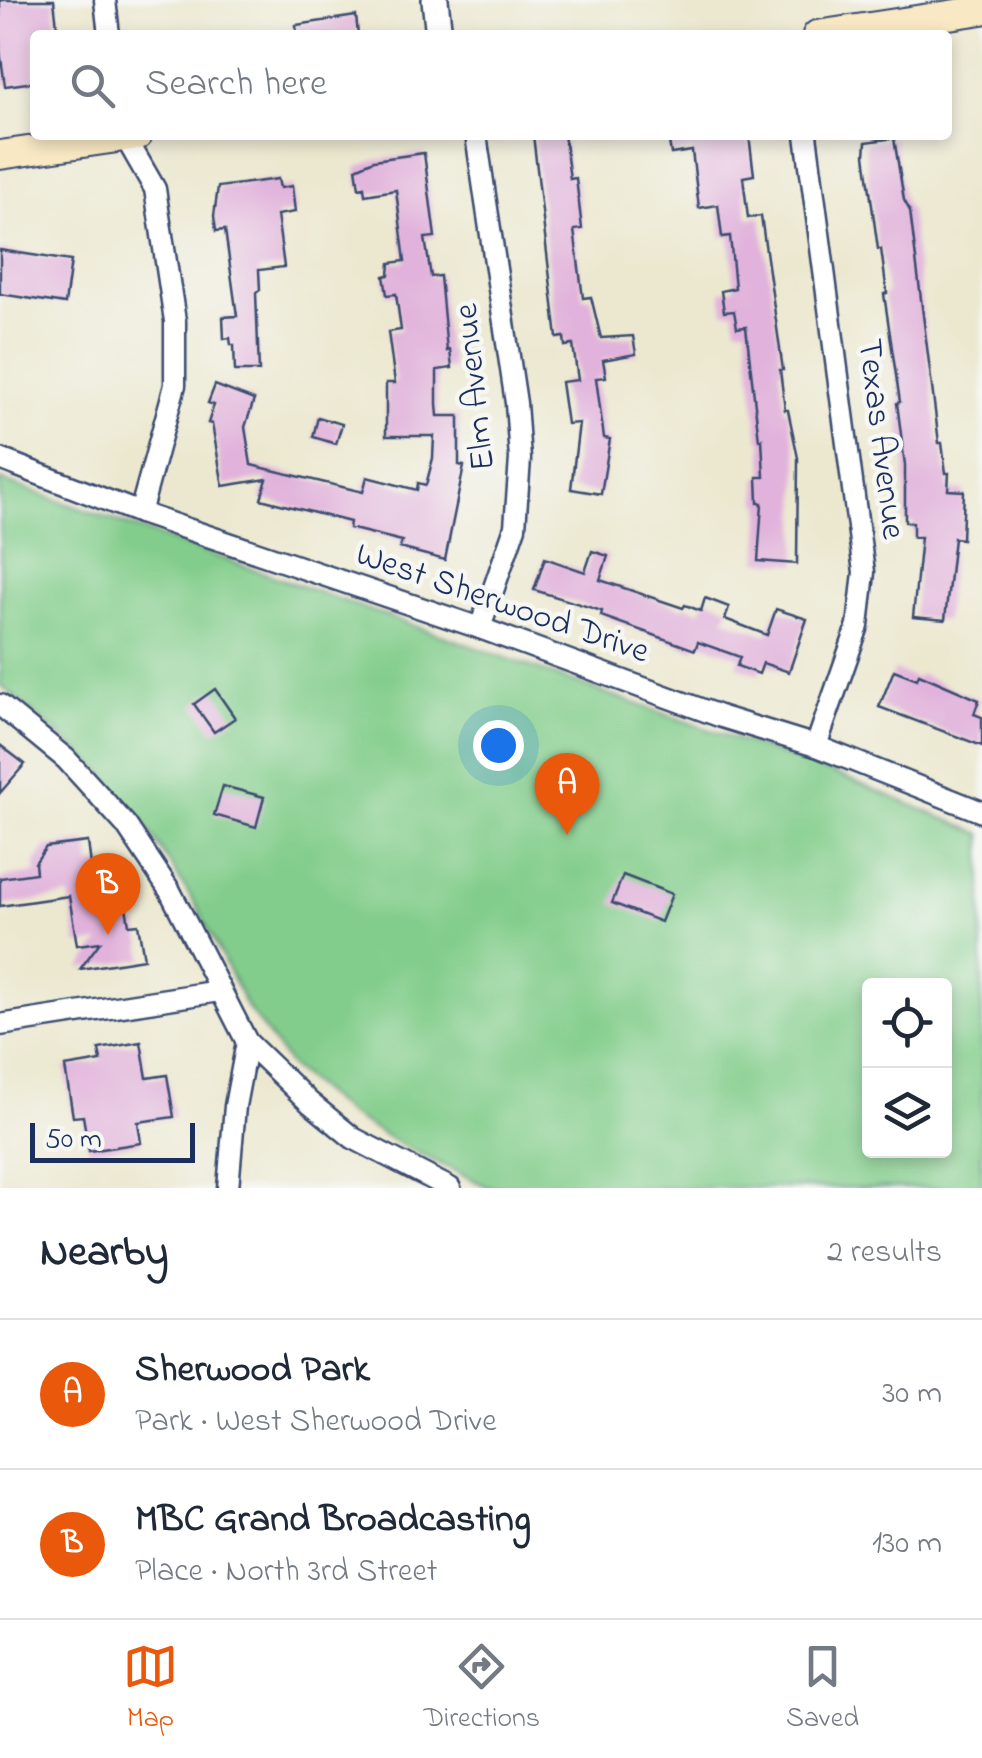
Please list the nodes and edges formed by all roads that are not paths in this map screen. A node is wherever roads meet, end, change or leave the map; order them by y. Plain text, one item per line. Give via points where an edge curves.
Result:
1 (105, 0) edge
2 (434, 0) edge
3 (982, 10) edge
4 (109, 30) edge
5 (439, 30) edge
6 (850, 30) edge
7 (102, 140) edge
8 (131, 140) edge
9 (477, 140) edge
10 (807, 140) edge
11 (0, 155) edge
12 (0, 458) edge
13 (140, 513) junction
14 (480, 628) junction
15 (0, 705) edge
16 (816, 746) junction
17 (982, 812) edge
18 (219, 991) junction
19 (0, 1025) edge
20 (246, 1042) junction
21 (228, 1188) edge
22 (450, 1188) edge

1 - 4 street
2 - 5 street
3 - 6 main road
7 - 11 main road
8 - 13 street via 156,189 175,321 175,386
9 - 14 street, Elm Avenue via 520,459 515,527
10 - 16 street, Texas Avenue via 864,572 858,626
12 - 13 street, West Sherwood Drive
13 - 14 street, West Sherwood Drive
14 - 16 street, West Sherwood Drive
15 - 18 street via 66,759 126,825 170,892
16 - 17 street, West Sherwood Drive
18 - 19 street
18 - 20 street
20 - 21 street
20 - 22 street via 353,1138

